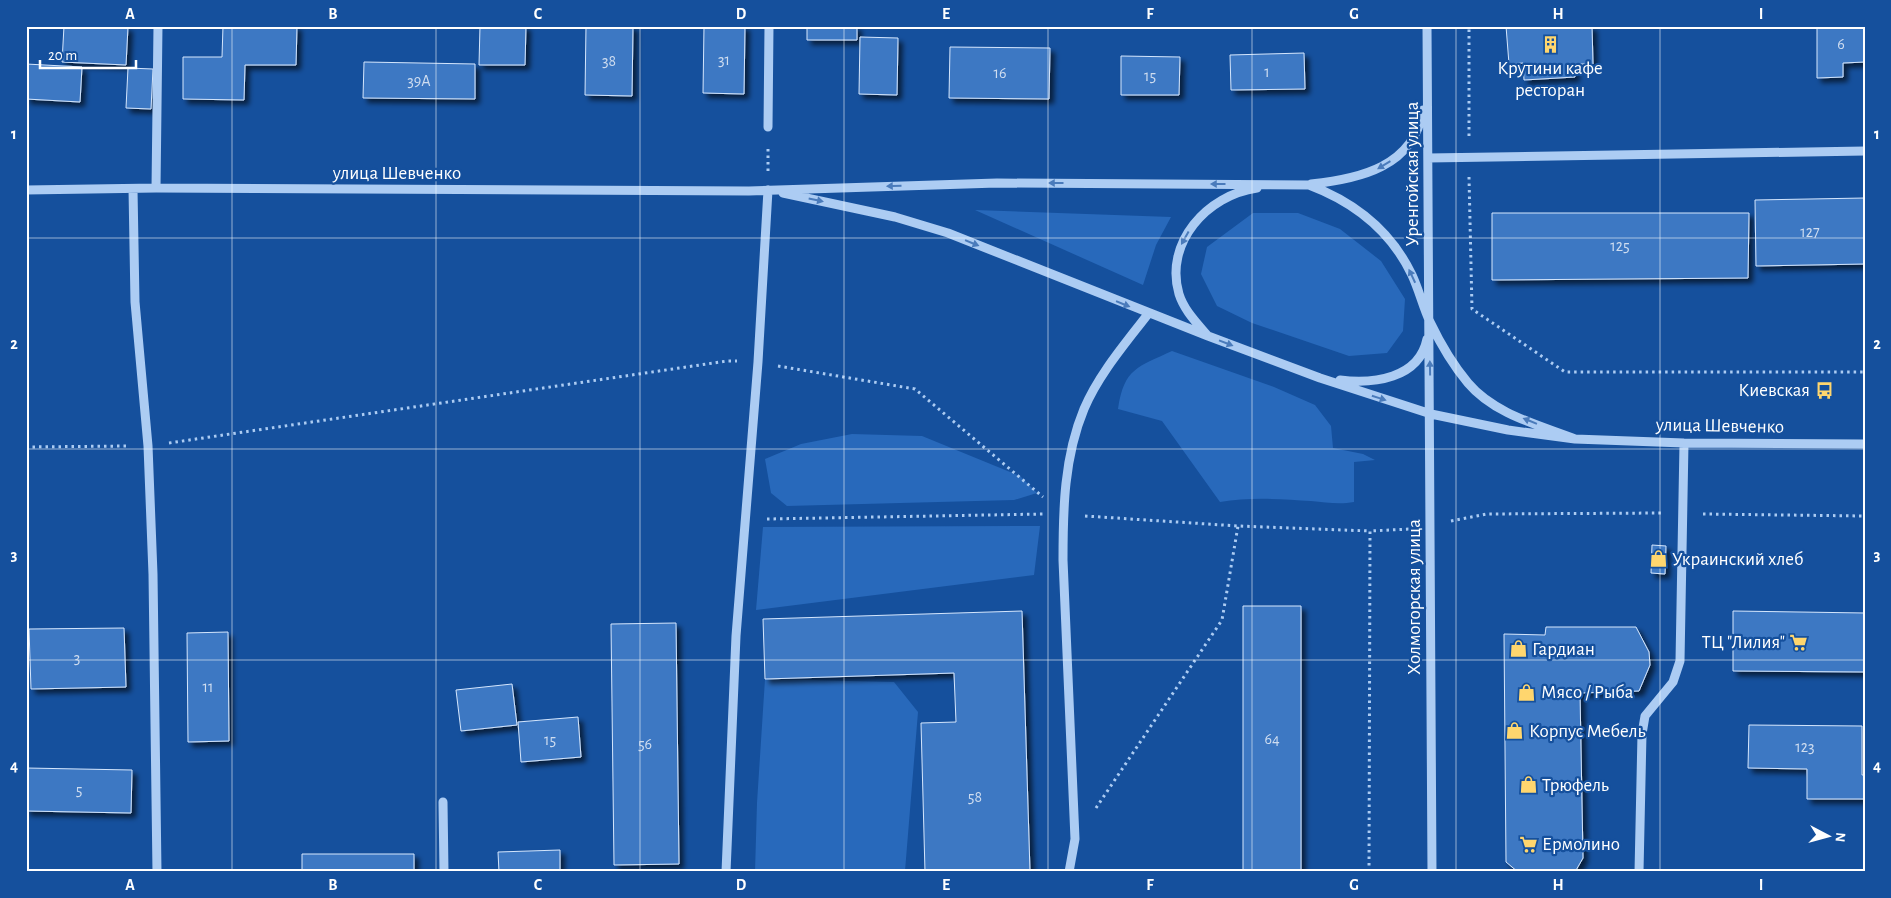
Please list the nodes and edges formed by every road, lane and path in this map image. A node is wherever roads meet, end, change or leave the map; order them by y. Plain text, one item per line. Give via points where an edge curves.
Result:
1 (158, 26) edge
2 (769, 26) edge
3 (1427, 26) edge
4 (1470, 26) edge
5 (1428, 80) junction
6 (768, 127) joint
7 (1865, 151) edge
8 (1428, 158) junction
9 (1469, 159) junction
10 (1285, 184) junction
11 (1309, 185) junction
12 (156, 188) junction
13 (133, 189) junction
14 (26, 190) edge
15 (768, 190) junction
16 (1148, 314) junction
17 (1430, 322) junction
18 (1208, 336) junction
19 (758, 362) junction
20 (1865, 372) edge
21 (1320, 378) junction
22 (1431, 414) junction
23 (1575, 439) junction
24 (1684, 443) junction
25 (1865, 444) edge
26 (148, 446) junction
27 (26, 447) edge
28 (1682, 513) junction
29 (1063, 514) junction
30 (1865, 516) edge
31 (746, 520) junction
32 (1430, 525) junction
33 (1238, 526) junction
34 (1370, 531) junction
35 (443, 802) dead end
36 (1075, 839) junction
37 (157, 872) edge
38 (444, 872) edge
39 (726, 872) edge
40 (1069, 872) edge
41 (1369, 872) edge
42 (1432, 872) edge
43 (1639, 872) edge

1 - 12 street
2 - 6 street
3 - 5 street, Уренгойская улица
4 - 9 path
5 - 8 street, Уренгойская улица
5 -> 11 street via 1421,123 1402,152 1384,166 1361,176
6 - 15 path
7 - 9 street
8 - 9 street
8 - 17 street, Уренгойская улица
9 - 20 path via 1472,309 1565,372
10 - 11 street
10 -> 15 street via 997,182
10 -> 18 street via 1250,189 1227,198 1191,226 1182,241 1176,258 1180,295 1187,312
17 -> 11 street via 1412,275 1380,228 1334,195
12 - 13 street, улица Шевченко
12 - 15 street, улица Шевченко
13 - 14 street, улица Шевченко
13 - 26 street via 135,302
15 -> 16 street via 895,217 948,233
15 - 19 street
16 - 18 street
16 - 29 street via 1106,369 1084,409 1068,461
17 - 21 street via 1425,347 1417,359 1393,377 1364,382
22 -> 17 street, Холмогорская улица
23 -> 17 street via 1490,403 1468,384
18 -> 21 street
19 - 26 path via 727,361
19 - 29 path via 915,389
19 - 31 street
21 -> 22 street, улица Шевченко
22 - 23 street, улица Шевченко via 1508,430
22 - 32 street, Холмогорская улица
23 - 24 street, улица Шевченко
24 - 25 street, улица Шевченко
24 - 28 street
26 - 27 path
26 - 37 street
28 - 30 path
28 - 32 path via 1487,514
28 - 43 street via 1680,661 1673,682 1645,716
29 - 31 path
29 - 33 path
29 - 36 street
31 - 39 street via 736,636
32 - 34 path
32 - 42 street, Холмогорская улица
33 - 34 path
33 - 36 path via 1222,620
34 - 41 path
35 - 38 street
36 - 40 street

